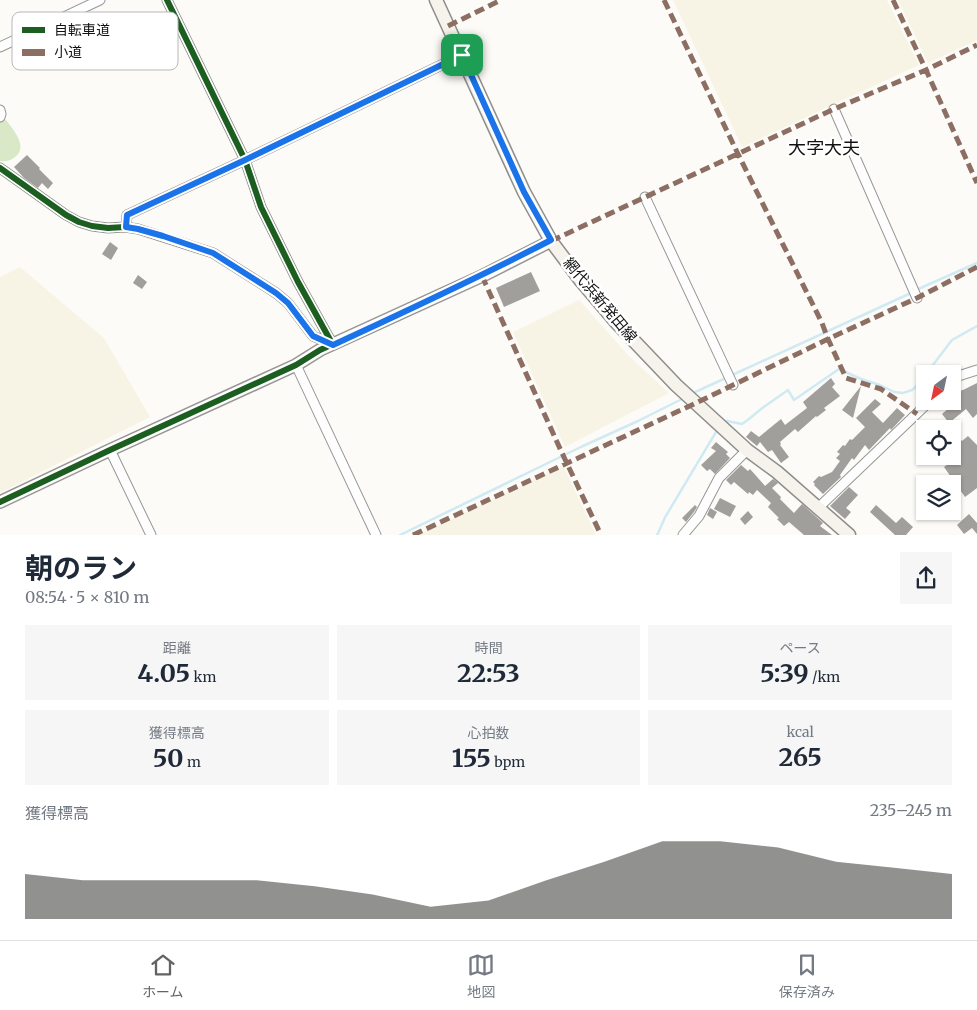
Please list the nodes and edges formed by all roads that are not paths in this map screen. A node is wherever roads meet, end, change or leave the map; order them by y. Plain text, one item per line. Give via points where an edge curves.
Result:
1 (100, 0) edge
2 (167, 0) edge
3 (436, 0) edge
4 (74, 12) edge
5 (173, 12) edge
6 (178, 23) edge
7 (12, 41) edge
8 (0, 47) edge
9 (462, 55) junction
10 (834, 109) dead end
11 (0, 110) edge
12 (0, 118) edge
13 (245, 160) junction
14 (0, 168) edge
15 (645, 197) dead end
16 (126, 227) junction
17 (551, 240) junction
18 (917, 298) dead end
19 (333, 345) junction
20 (296, 365) junction
21 (977, 370) edge
22 (961, 375) edge
23 (733, 385) dead end
24 (921, 410) edge
25 (110, 450) junction
26 (747, 450) junction
27 (0, 502) edge
28 (818, 508) junction
29 (151, 535) edge
30 (376, 535) edge
31 (683, 535) edge
32 (849, 535) edge

1 - 4 street
2 - 5 street
3 - 9 main road, 網代浜新発田線
6 - 13 street
7 - 8 street
9 - 13 street
9 - 17 main road, 網代浜新発田線 via 524,192
10 - 18 street
11 - 12 street
13 - 16 street via 127,215
13 - 19 street via 261,207
14 - 16 street via 79,222 100,227
15 - 23 street
16 - 19 street via 213,253 276,293 288,303 313,336
17 - 19 street
17 - 26 main road, 網代浜新発田線 via 581,281 628,334 676,385
19 - 20 street
20 - 25 street
20 - 30 street
21 - 22 street
24 - 28 street
25 - 27 street
25 - 29 street
26 - 28 main road, 網代浜新発田線
26 - 31 street via 719,478 699,516
28 - 32 main road, 網代浜新発田線

